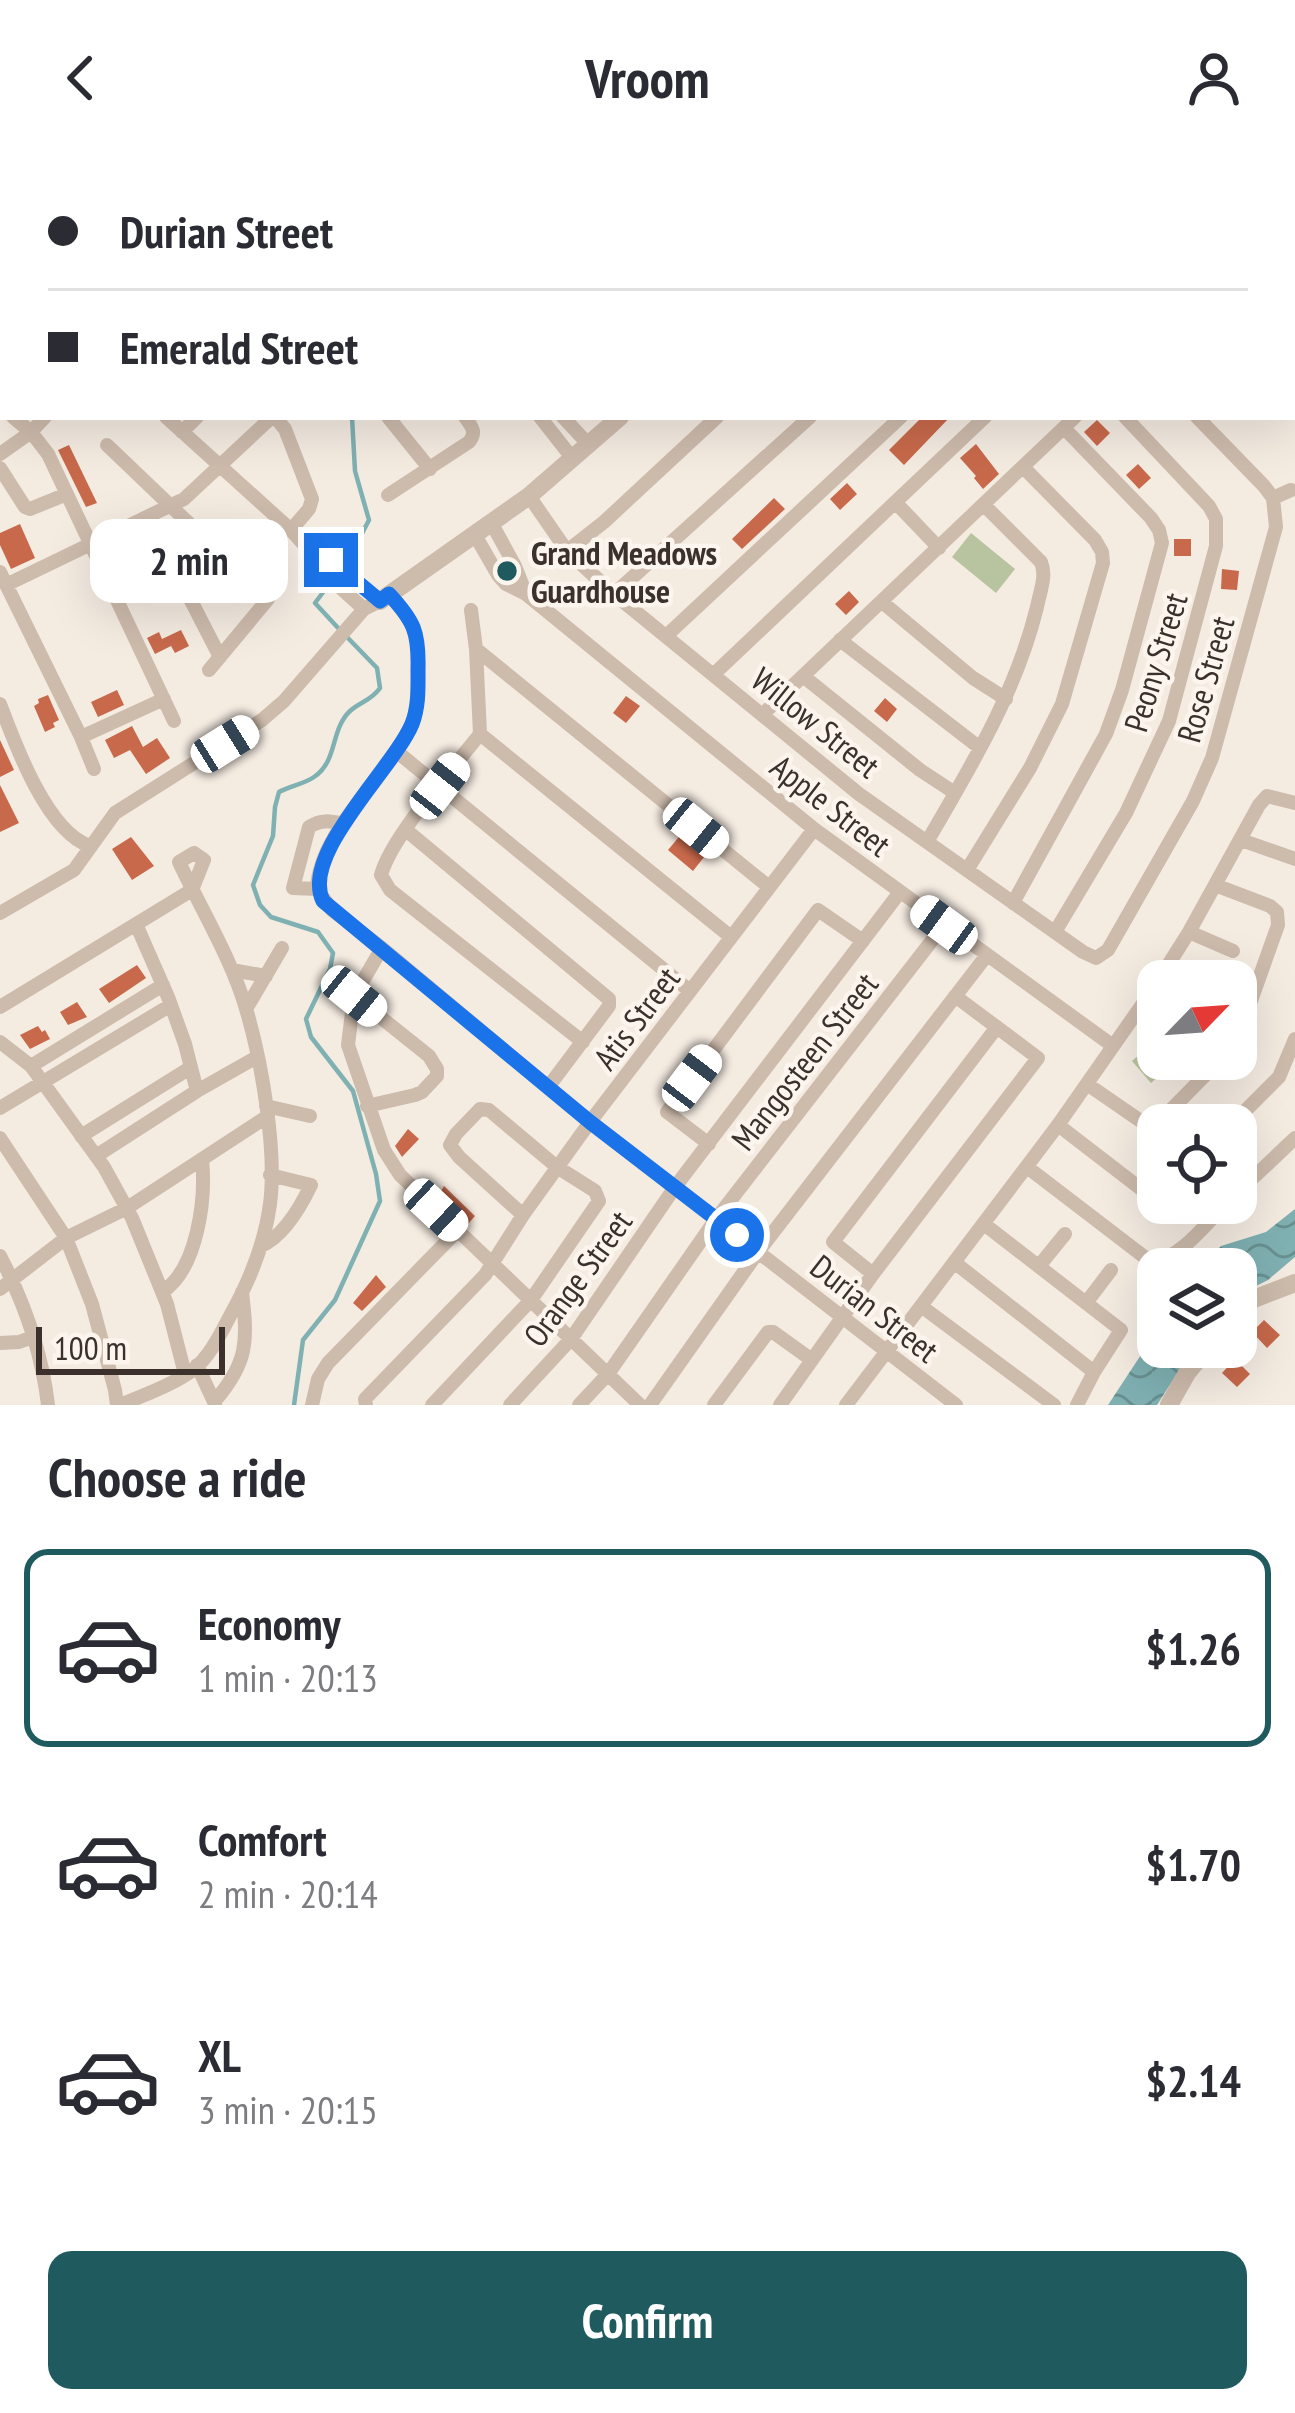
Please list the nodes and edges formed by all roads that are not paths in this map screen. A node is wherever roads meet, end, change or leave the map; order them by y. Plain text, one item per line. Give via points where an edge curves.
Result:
1 (17, 420) edge
2 (42, 420) edge
3 (169, 420) edge
4 (194, 420) edge
5 (271, 420) edge
6 (277, 420) edge
7 (390, 420) edge
8 (542, 420) edge
9 (566, 420) edge
10 (617, 420) edge
11 (713, 420) edge
12 (807, 420) edge
13 (898, 420) edge
14 (982, 420) edge
15 (1128, 420) edge
16 (1200, 420) edge
17 (1070, 422) edge
18 (469, 423) edge
19 (31, 432) junction
20 (182, 432) junction
21 (107, 445) dead end
22 (589, 445) junction
23 (0, 454) edge
24 (573, 459) junction
25 (1023, 467) junction
26 (0, 468) edge
27 (220, 468) junction
28 (430, 469) junction
29 (1292, 490) dead end
30 (68, 494) junction
31 (388, 495) dead end
32 (529, 496) junction
33 (1273, 498) junction
34 (896, 503) junction
35 (984, 505) junction
36 (171, 506) junction
37 (148, 517) junction
38 (290, 530) junction
39 (483, 530) junction
40 (92, 544) junction
41 (939, 548) junction
42 (568, 551) junction
43 (4, 578) edge
44 (614, 594) junction
45 (882, 602) junction
46 (372, 605) junction
47 (471, 610) dead end
48 (666, 636) junction
49 (840, 640) junction
50 (476, 649) junction
51 (220, 657) junction
52 (208, 670) dead end
53 (714, 674) junction
54 (803, 676) junction
55 (164, 699) junction
56 (1006, 699) junction
57 (0, 704) edge
58 (762, 715) junction
59 (174, 721) dead end
60 (480, 734) junction
61 (81, 737) junction
62 (980, 748) junction
63 (396, 752) junction
64 (94, 769) dead end
65 (440, 786) junction
66 (955, 794) junction
67 (1295, 802) edge
68 (344, 824) junction
69 (406, 830) junction
70 (814, 830) junction
71 (1240, 840) junction
72 (927, 842) junction
73 (90, 846) junction
74 (1295, 859) edge
75 (967, 870) junction
76 (1214, 885) junction
77 (769, 887) junction
78 (317, 889) junction
79 (900, 892) junction
80 (1013, 903) junction
81 (0, 913) edge
82 (136, 924) junction
83 (944, 925) junction
84 (1055, 932) junction
85 (1189, 932) junction
86 (731, 937) junction
87 (863, 941) junction
88 (282, 948) dead end
89 (382, 948) junction
90 (1233, 951) dead end
91 (987, 955) junction
92 (1096, 958) joint
93 (1173, 960) edge
94 (232, 970) junction
95 (1257, 973) edge
96 (266, 976) junction
97 (163, 985) junction
98 (690, 991) junction
99 (354, 996) junction
100 (955, 996) junction
101 (171, 1005) junction
102 (0, 1007) edge
103 (246, 1009) junction
104 (1137, 1013) edge
105 (997, 1027) junction
106 (1295, 1040) edge
107 (0, 1042) edge
108 (583, 1042) junction
109 (1113, 1046) junction
110 (256, 1057) junction
111 (31, 1066) junction
112 (190, 1068) junction
113 (1200, 1080) edge
114 (43, 1084) junction
115 (1087, 1084) junction
116 (549, 1086) junction
117 (197, 1091) junction
118 (1254, 1104) edge
119 (367, 1106) junction
120 (0, 1108) edge
121 (267, 1111) junction
122 (310, 1116) dead end
123 (590, 1122) junction
124 (1058, 1125) junction
125 (81, 1136) junction
126 (0, 1138) edge
127 (1295, 1138) edge
128 (709, 1144) junction
129 (96, 1156) junction
130 (202, 1159) junction
131 (557, 1167) junction
132 (1027, 1167) junction
133 (270, 1174) junction
134 (1257, 1174) edge
135 (1137, 1182) edge
136 (675, 1187) junction
137 (127, 1208) junction
138 (523, 1215) junction
139 (716, 1219) junction
140 (984, 1224) junction
141 (1205, 1224) edge
142 (458, 1230) junction
143 (1065, 1234) dead end
144 (66, 1238) junction
145 (261, 1246) junction
146 (758, 1252) junction
147 (0, 1256) edge
148 (491, 1262) junction
149 (954, 1262) junction
150 (1039, 1266) junction
151 (1111, 1270) dead end
152 (873, 1274) junction
153 (1295, 1282) edge
154 (6, 1285) edge
155 (162, 1292) junction
156 (242, 1292) junction
157 (1257, 1298) edge
158 (531, 1300) junction
159 (1086, 1303) junction
160 (920, 1306) junction
161 (842, 1317) junction
162 (33, 1337) junction
163 (572, 1339) junction
164 (0, 1343) edge
165 (886, 1350) junction
166 (812, 1360) junction
167 (1191, 1368) edge
168 (191, 1369) junction
169 (1094, 1372) junction
170 (608, 1374) junction
171 (850, 1399) edge
172 (215, 1403) edge
173 (48, 1405) edge
174 (118, 1405) edge
175 (312, 1405) edge
176 (366, 1405) edge
177 (433, 1405) edge
178 (510, 1405) edge
179 (579, 1405) edge
180 (640, 1405) edge
181 (650, 1405) edge
182 (714, 1405) edge
183 (780, 1405) edge
184 (871, 1405) edge
185 (956, 1405) edge
186 (1054, 1405) edge
187 (1077, 1405) edge
188 (1168, 1405) edge

1 - 19 street
2 - 19 street
3 - 20 street
4 - 20 street
5 - 27 street
6 - 38 street via 312,499
7 - 28 street
8 - 24 street
9 - 22 street
10 - 22 street
11 - 42 street
12 - 44 street
13 - 48 street
14 - 34 street
15 - 84 street, Peony Street via 1209,506 1216,546 1169,721
16 - 33 street
17 - 25 street
17 - 80 street via 1151,518 1162,543 1106,734
18 - 28 street via 469,442
19 - 23 street
19 - 30 street
20 - 27 street
21 - 36 street
22 - 24 street
24 - 32 street
25 - 35 street
25 - 75 street via 1095,540 1102,563 1062,704
26 - 30 street via 26,507
27 - 36 street
27 - 38 street
28 - 31 street
29 - 33 street
30 - 40 street
32 - 39 street
32 - 42 street, Willow Street
33 - 92 street, Rose Street via 1276,527 1212,758 1155,869
34 - 41 street
34 - 53 street
35 - 41 street
35 - 56 street via 1044,567
36 - 37 street
36 - 51 street via 268,599
37 - 40 street
37 - 51 street
38 - 46 street
39 - 46 street
39 - 70 street, Apple Street via 506,584
40 - 43 street
40 - 55 street
41 - 45 street
42 - 44 street, Willow Street
43 - 61 street
44 - 48 street, Willow Street
45 - 49 street
45 - 56 street
46 - 63 street via 413,623 418,645 416,713
46 - 73 street via 262,721 115,813
47 - 50 street
48 - 53 street, Willow Street
49 - 54 street
49 - 62 street
50 - 60 street
50 - 77 street
51 - 52 street
53 - 58 street, Willow Street
54 - 58 street
54 - 66 street
55 - 59 street
55 - 61 street
56 - 62 street
57 - 73 street via 56,818
58 - 72 street, Willow Street
60 - 65 street
60 - 86 street
61 - 64 street
62 - 66 street
63 - 65 street
63 - 68 street
65 - 69 street
65 - 98 street
66 - 72 street
67 - 71 street via 1267,796
68 - 78 street via 320,866
68 - 78 street via 308,827 293,888
69 - 108 street via 383,882
69 - 108 street via 606,994 610,1006
70 - 77 street, Atis Street
70 - 79 street, Apple Street
71 - 74 street
71 - 76 street
72 - 75 street, Willow Street
73 - 81 street via 74,870
75 - 80 street, Willow Street
76 - 85 street
76 - 95 street via 1277,912
77 - 86 street, Atis Street
78 - 89 street, Durian Street
79 - 83 street, Apple Street
79 - 87 street, Orange Street
80 - 84 street, Willow Street
82 - 94 street via 192,890
82 - 97 street
82 - 102 street
83 - 91 street, Apple Street
83 - 139 street, Mangosteen Street
84 - 92 street, Willow Street
85 - 90 street
85 - 93 street
86 - 98 street, Atis Street
87 - 128 street, Orange Street
87 - 128 street via 818,910 667,1112
88 - 96 street
89 - 99 street
89 - 116 street, Durian Street
91 - 100 street
91 - 109 street, Apple Street
94 - 96 street
94 - 103 street
96 - 103 street
97 - 101 street
97 - 111 street
98 - 123 street, Atis Street
99 - 119 street via 348,1045
99 - 119 street via 436,1070 422,1091
100 - 105 street
100 - 146 street
101 - 112 street
101 - 114 street
103 - 110 street
104 - 109 street
105 - 152 street via 832,1243
105 - 152 street via 1039,1058
106 - 118 street via 1279,1077
107 - 111 street
108 - 116 street
109 - 115 street
110 - 117 street
110 - 121 street
111 - 114 street
112 - 117 street
112 - 125 street
113 - 115 street via 1152,1125
114 - 120 street
114 - 125 street
115 - 124 street
116 - 123 street, Durian Street
117 - 129 street
119 - 142 street via 400,1175
121 - 122 street
121 - 130 street
121 - 133 street
123 - 131 street, Atis Street
123 - 136 street, Durian Street
124 - 132 street
124 - 135 street
125 - 129 street
126 - 144 street
127 - 134 street
128 - 136 street, Orange Street
129 - 137 street
130 - 137 street
130 - 155 street via 199,1224 185,1263
131 - 138 street, Atis Street
131 - 138 street via 485,1108 455,1134 453,1151
131 - 158 street via 599,1196
132 - 140 street
132 - 141 street via 1151,1262 1172,1256
133 - 145 street
133 - 145 street via 311,1185 274,1240
136 - 139 street, Durian Street
136 - 163 street, Orange Street
137 - 144 street
137 - 155 street
138 - 148 street, Atis Street
139 - 146 street, Durian Street
139 - 170 street, Mangosteen Street
140 - 149 street
140 - 150 street
142 - 148 street
142 - 175 street via 328,1363
143 - 150 street
144 - 154 street
144 - 174 street
145 - 156 street
146 - 161 street, Durian Street
146 - 181 street
147 - 154 street
148 - 158 street
148 - 176 street, Atis Street
149 - 160 street
149 - 169 street
150 - 159 street
151 - 159 street
152 - 161 street
153 - 157 street
154 - 162 street
155 - 168 street
156 - 168 street
156 - 172 street via 247,1329 237,1375
158 - 163 street
158 - 177 street
159 - 169 street via 1121,1330
160 - 165 street
160 - 186 street
161 - 165 street, Durian Street
161 - 166 street
162 - 164 street
162 - 173 street
163 - 170 street
163 - 178 street, Orange Street
165 - 171 street
165 - 185 street, Durian Street
166 - 182 street via 768,1332
166 - 183 street
167 - 188 street
168 - 172 street
168 - 174 street
169 - 187 street
170 - 179 street, Mangosteen Street
170 - 180 street
171 - 184 street

